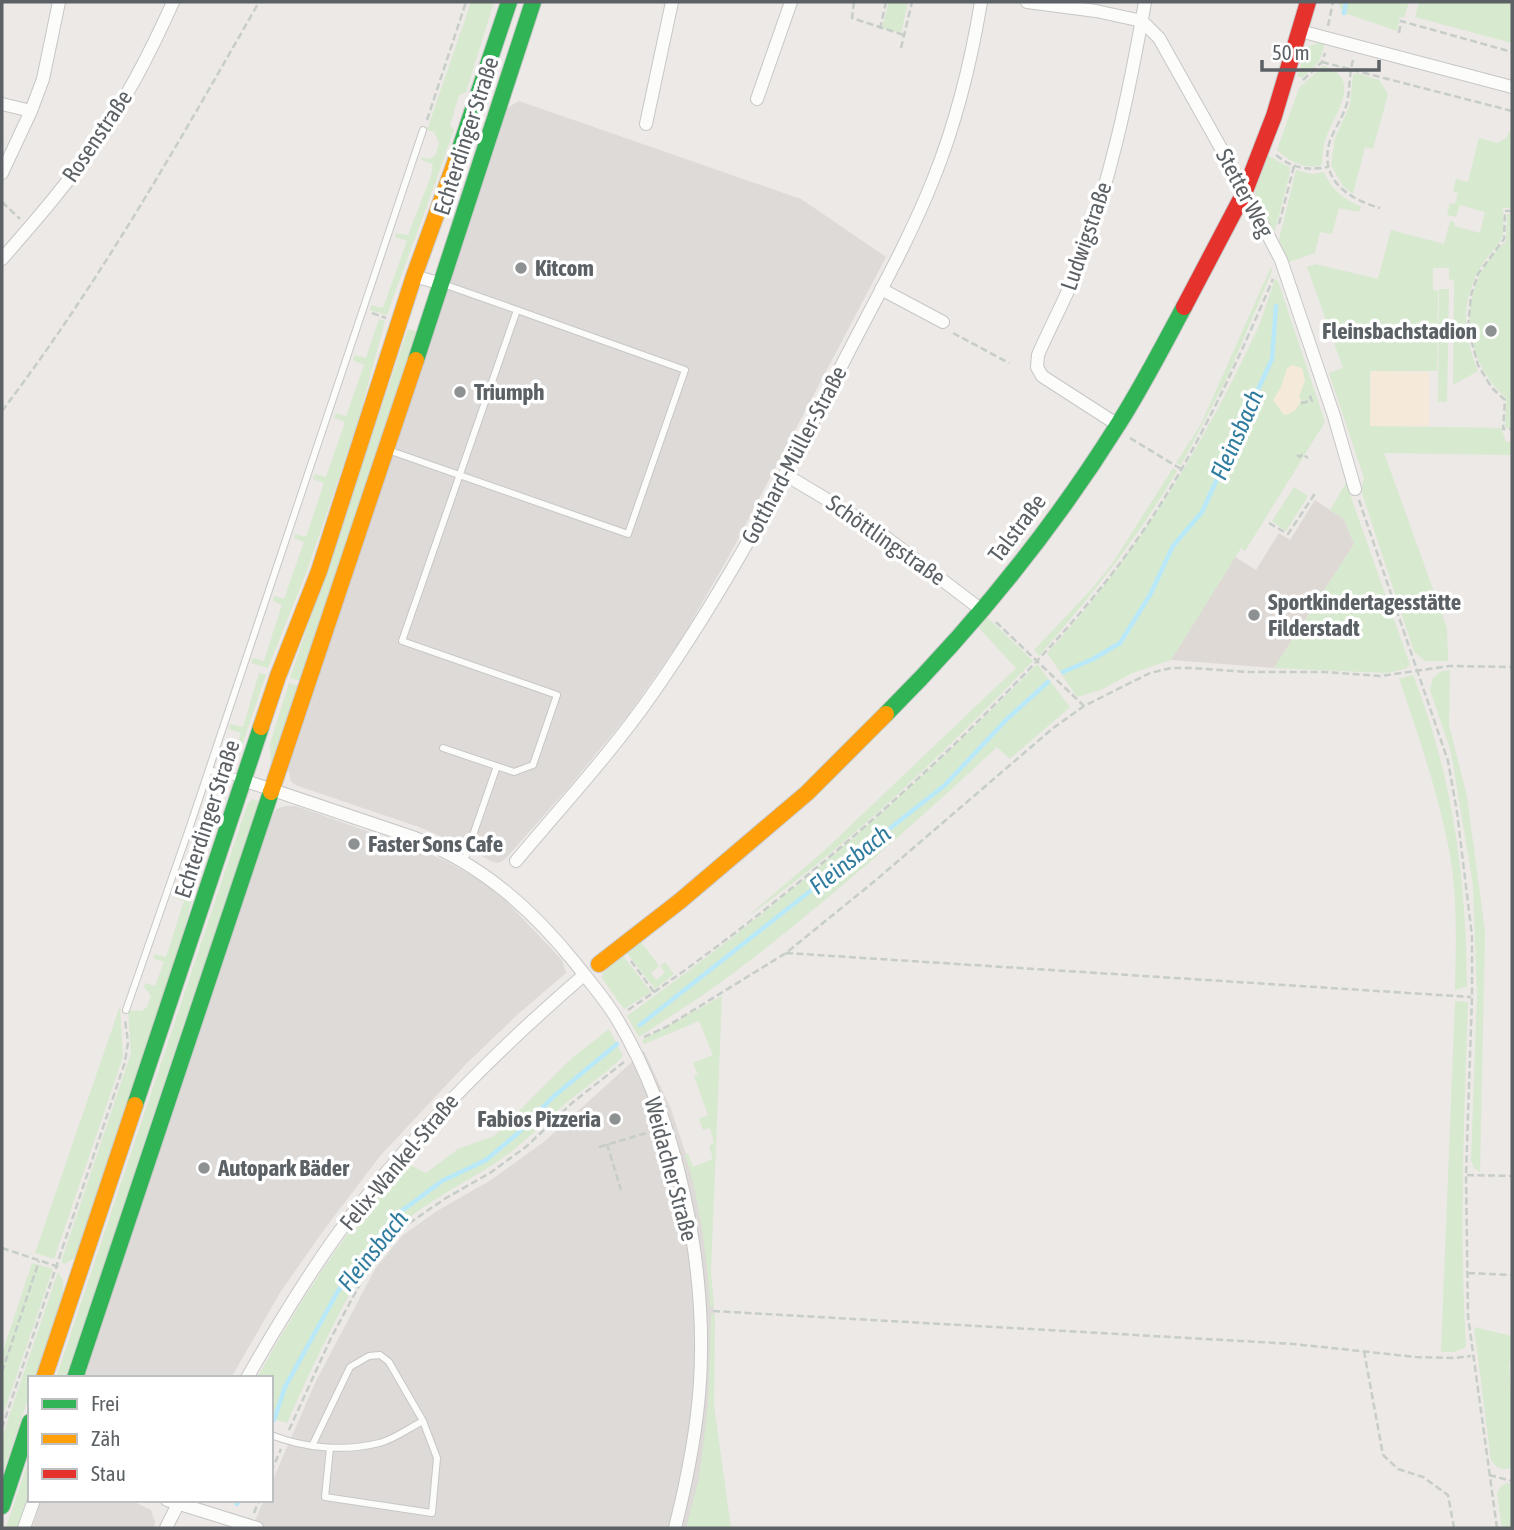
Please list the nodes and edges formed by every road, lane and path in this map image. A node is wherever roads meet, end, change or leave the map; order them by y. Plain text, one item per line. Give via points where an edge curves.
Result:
1 (59, 2) edge
2 (173, 2) edge
3 (259, 2) edge
4 (466, 2) edge
5 (509, 2) edge
6 (533, 2) edge
7 (672, 2) edge
8 (791, 2) edge
9 (854, 2) edge
10 (886, 2) edge
11 (912, 2) edge
12 (981, 2) edge
13 (1027, 2) edge
14 (1145, 2) edge
15 (1308, 2) edge
16 (1142, 21) junction
17 (880, 29) junction
18 (1300, 31) junction
19 (1399, 33) dead end
20 (904, 35) junction
21 (901, 48) dead end
22 (1512, 51) edge
23 (1355, 54) dead end
24 (1350, 69) junction
25 (1297, 85) dead end
26 (1512, 87) edge
27 (757, 99) dead end
28 (2, 104) edge
29 (31, 111) junction
30 (1512, 111) edge
31 (646, 124) dead end
32 (423, 130) joint
33 (1273, 152) dead end
34 (1294, 166) junction
35 (1328, 167) junction
36 (2, 173) edge
37 (1245, 191) junction
38 (2, 202) edge
39 (1380, 208) dead end
40 (1512, 211) edge
41 (29, 227) junction
42 (1273, 246) junction
43 (2, 257) edge
44 (1281, 260) junction
45 (414, 275) junction
46 (442, 284) junction
47 (881, 289) junction
48 (517, 310) junction
49 (943, 322) joint
50 (1009, 363) dead end
51 (2, 411) edge
52 (1117, 427) junction
53 (1512, 429) edge
54 (385, 449) junction
55 (1297, 455) dead end
56 (1308, 458) dead end
57 (1181, 469) junction
58 (460, 475) junction
59 (786, 475) junction
60 (1355, 489) joint
61 (1316, 492) dead end
62 (1269, 523) dead end
63 (983, 611) junction
64 (1038, 661) junction
65 (1512, 667) edge
66 (1417, 670) junction
67 (1084, 706) junction
68 (443, 748) dead end
69 (497, 766) junction
70 (209, 770) junction
71 (243, 780) junction
72 (273, 790) junction
73 (464, 861) junction
74 (516, 861) dead end
75 (621, 948) junction
76 (786, 953) junction
77 (599, 964) dead end
78 (584, 975) junction
79 (654, 992) junction
80 (1472, 998) junction
81 (126, 1010) joint
82 (617, 1018) junction
83 (633, 1048) junction
84 (665, 1128) junction
85 (607, 1144) junction
86 (599, 1147) dead end
87 (1465, 1175) junction
88 (1512, 1176) edge
89 (621, 1190) dead end
90 (2, 1248) edge
91 (39, 1261) junction
92 (57, 1266) junction
93 (1468, 1273) junction
94 (79, 1275) junction
95 (1512, 1275) edge
96 (700, 1315) junction
97 (1364, 1351) junction
98 (1472, 1356) junction
99 (2, 1372) edge
100 (45, 1376) edge
101 (76, 1376) edge
102 (248, 1376) edge
103 (423, 1422) junction
104 (2, 1428) edge
105 (28, 1428) edge
106 (273, 1437) edge
107 (285, 1441) junction
108 (312, 1446) junction
109 (330, 1448) junction
110 (273, 1468) edge
111 (1489, 1475) junction
112 (1512, 1481) edge
113 (33, 1502) edge
114 (175, 1502) edge
115 (2, 1506) edge
116 (24, 1528) edge
117 (166, 1528) edge
118 (257, 1528) edge
119 (675, 1528) edge
120 (1454, 1528) edge
121 (1497, 1528) edge

1 - 29 street via 43,79
2 - 41 street, Rosenstraße via 141,70 100,137
3 - 51 path via 125,234
4 - 32 path
5 - 45 street, Echterdinger Straße
6 - 46 street, Echterdinger Straße
7 - 31 street
8 - 27 street
9 - 17 path via 852,18
10 - 17 path
11 - 20 path
12 - 47 street, Gotthard-Müller-Straße via 951,131 919,213
13 - 16 street
14 - 16 street, Ludwigstraße
15 - 18 street, Talstraße
16 - 37 street, Stetter Weg via 1159,38
16 - 52 street, Ludwigstraße via 1101,197 1076,272 1038,355 1037,368
17 - 20 path
18 - 26 street
18 - 37 street, Talstraße
19 - 22 path via 1401,21
20 - 21 path
23 - 24 path
24 - 25 path via 1322,62
24 - 30 path
24 - 35 path via 1346,105 1329,144
28 - 29 street
29 - 36 street
32 - 70 lane
33 - 34 path
34 - 35 path via 1311,171
34 - 42 path
35 - 39 path via 1342,192
37 - 42 street, Stetter Weg
37 - 52 street, Talstraße
38 - 41 path
40 - 53 path via 1505,211 1504,239 1478,274 1468,328 1478,365 1504,400 1503,429
41 - 43 street, Rosenstraße
42 - 44 street, Stetter Weg
44 - 57 path via 1230,377
44 - 60 street, Stetter Weg
45 - 46 street
45 - 71 street, Echterdinger Straße via 327,546
46 - 48 lane
46 - 54 street, Echterdinger Straße
47 - 49 street
47 - 59 street, Gotthard-Müller-Straße
48 - 58 lane
48 - 58 lane via 685,370 628,534
49 - 50 path via 951,332
52 - 57 path
52 - 63 street, Talstraße
54 - 58 lane
54 - 72 street, Echterdinger Straße
55 - 56 path
57 - 64 path via 1136,542
58 - 69 lane via 402,641 557,695 533,765 514,772
59 - 63 street, Schöttlingstraße via 871,526
59 - 74 street, Gotthard-Müller-Straße via 728,580 652,695
60 - 66 path
61 - 62 path via 1288,534
63 - 64 path
63 - 75 street, Talstraße via 807,793
64 - 67 path
64 - 79 path via 828,858
65 - 66 path
66 - 67 path via 1380,676 1171,668 1150,673
66 - 80 path via 1448,761 1457,812 1472,936
67 - 76 path
68 - 69 lane
69 - 73 lane
70 - 71 lane
70 - 81 lane
71 - 72 street, Weidacher Straße
71 - 94 street, Echterdinger Straße
72 - 73 street, Weidacher Straße via 415,838
72 - 101 street, Echterdinger Straße
73 - 78 street, Weidacher Straße via 530,913
75 - 77 street, Talstraße
75 - 79 path
76 - 80 path
76 - 83 path
78 - 82 street, Weidacher Straße
78 - 102 street, Felix-Wankel-Straße via 481,1068 388,1170 327,1250
79 - 82 path
80 - 87 path
81 - 92 path via 128,1054
82 - 83 street, Weidacher Straße
83 - 84 street, Weidacher Straße
83 - 107 path via 527,1146 402,1228 381,1250 331,1338
84 - 85 path
84 - 96 street, Weidacher Straße via 688,1223
85 - 86 path
85 - 89 path
87 - 88 path
87 - 93 path
90 - 91 path
91 - 92 path
91 - 99 path
92 - 94 path
92 - 104 path
93 - 95 path
93 - 98 path
94 - 100 street, Echterdinger Straße
96 - 97 path via 716,1310
96 - 119 street, Weidacher Straße via 697,1420
97 - 98 path
97 - 120 path via 1383,1455 1398,1469 1423,1477 1448,1495
98 - 111 path
103 - 108 lane via 389,1362 380,1355 369,1356 350,1367
103 - 109 lane via 380,1443
103 - 109 lane via 438,1458 432,1513 325,1497
105 - 115 street
106 - 107 lane
107 - 108 lane
107 - 110 path
108 - 109 lane
111 - 112 path
111 - 121 path
113 - 116 street
114 - 117 street
114 - 118 street

